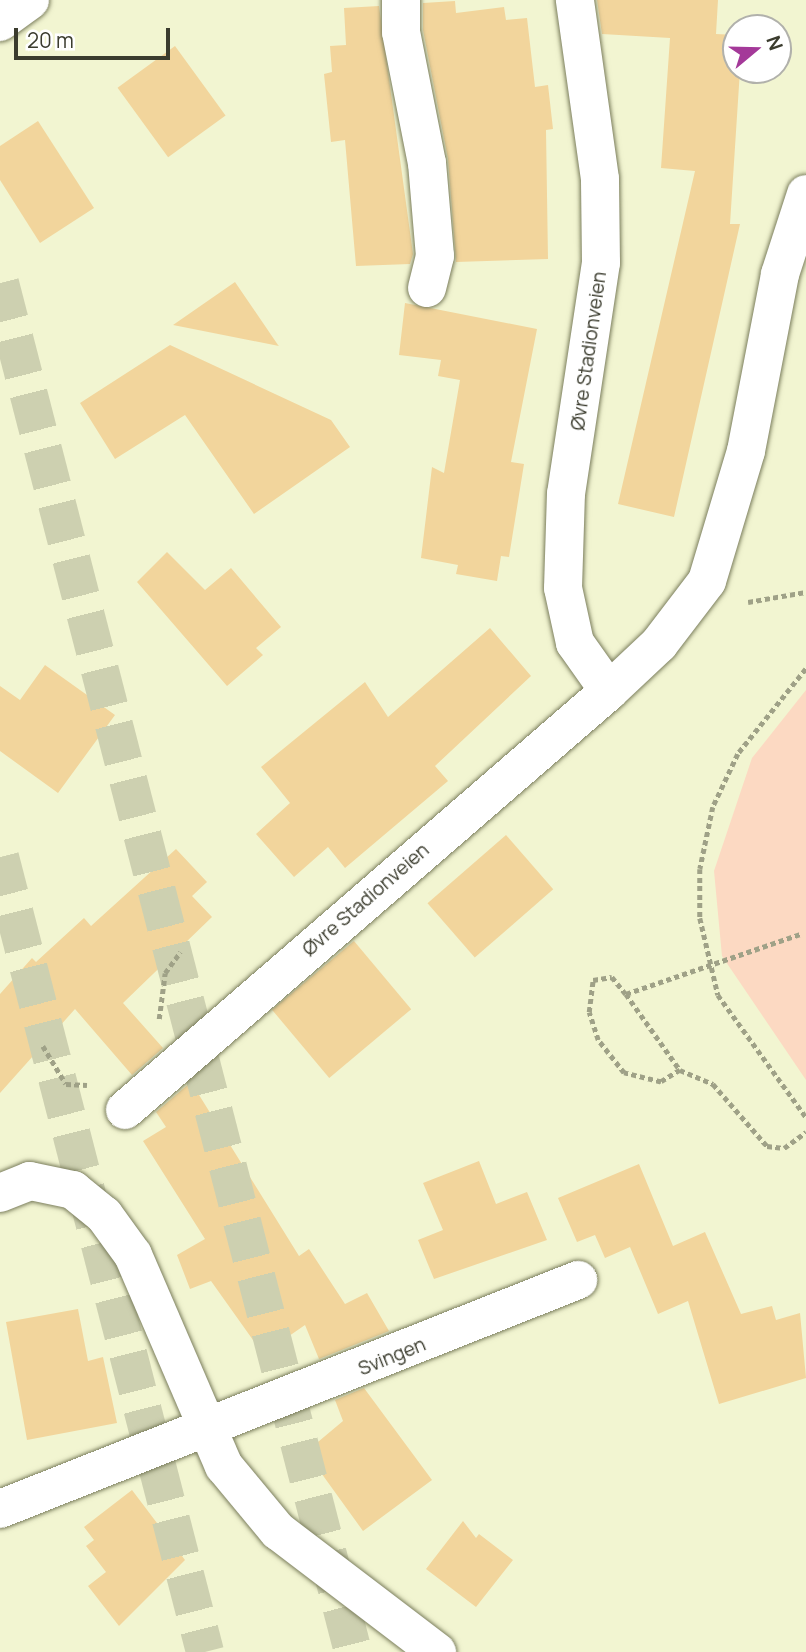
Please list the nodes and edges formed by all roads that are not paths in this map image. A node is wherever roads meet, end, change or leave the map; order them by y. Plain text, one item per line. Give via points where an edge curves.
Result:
1 (30, 0) edge
2 (401, 0) edge
3 (575, 0) edge
4 (0, 22) edge
5 (806, 194) edge
6 (427, 288) dead end
7 (609, 691) junction
8 (125, 1111) dead end
9 (0, 1193) edge
10 (578, 1280) dead end
11 (205, 1433) junction
12 (0, 1509) edge
13 (437, 1652) edge

1 - 4 street
2 - 6 street via 401,32 429,190 435,256
3 - 7 street, Øvre Stadionveien via 600,179 601,263 566,494 562,589 575,643
5 - 7 street, Øvre Stadionveien via 780,274 746,451 707,581 659,644
7 - 8 street, Øvre Stadionveien
9 - 11 street via 30,1181 73,1190 104,1215 132,1255
10 - 11 street, Svingen
11 - 12 street, Svingen via 94,1467
11 - 13 street via 278,1531

